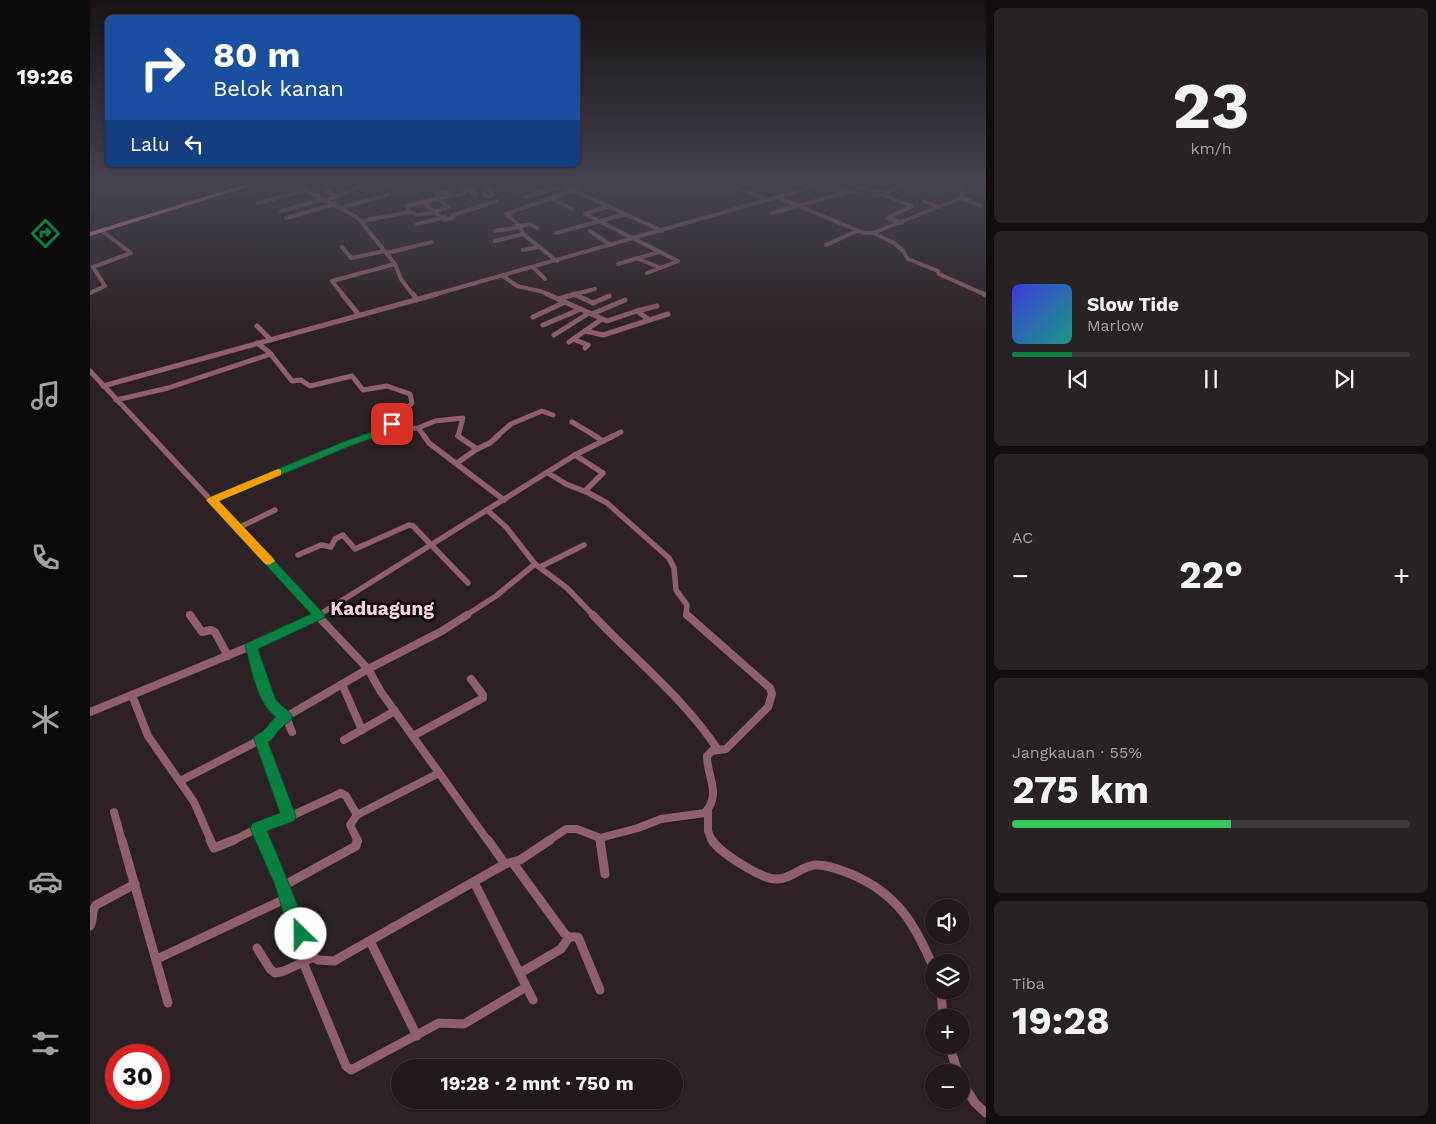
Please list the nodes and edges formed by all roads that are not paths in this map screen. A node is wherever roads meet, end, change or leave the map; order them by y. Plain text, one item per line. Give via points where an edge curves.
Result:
1 (107, 234) edge
2 (371, 234) edge
3 (521, 234) edge
4 (523, 234) edge
5 (595, 234) edge
6 (623, 234) edge
7 (649, 234) edge
8 (848, 234) edge
9 (876, 234) edge
10 (632, 239) junction
11 (495, 241) dead end
12 (432, 242) dead end
13 (826, 245) dead end
14 (610, 246) junction
15 (342, 247) dead end
16 (538, 247) junction
17 (523, 250) dead end
18 (386, 252) junction
19 (659, 252) junction
20 (637, 258) junction
21 (557, 261) junction
22 (395, 264) junction
23 (618, 264) dead end
24 (91, 266) edge
25 (533, 268) junction
26 (660, 268) junction
27 (334, 273) dead end
28 (647, 273) dead end
29 (503, 276) junction
30 (339, 278) junction
31 (545, 279) dead end
32 (596, 289) dead end
33 (90, 293) edge
34 (574, 294) junction
35 (986, 295) edge
36 (608, 296) dead end
37 (558, 299) junction
38 (417, 300) junction
39 (625, 300) dead end
40 (565, 302) junction
41 (657, 306) dead end
42 (581, 309) junction
43 (637, 311) junction
44 (591, 314) junction
45 (668, 314) dead end
46 (359, 315) junction
47 (533, 317) dead end
48 (602, 319) junction
49 (648, 319) junction
50 (544, 325) dead end
51 (257, 326) dead end
52 (585, 330) junction
53 (554, 335) dead end
54 (271, 340) junction
55 (257, 343) junction
56 (585, 348) dead end
57 (271, 354) junction
58 (90, 371) edge
59 (103, 386) junction
60 (116, 400) junction
61 (553, 415) dead end
62 (572, 422) dead end
63 (418, 428) junction
64 (388, 429) junction
65 (621, 432) dead end
66 (603, 441) junction
67 (477, 449) junction
68 (576, 456) junction
69 (457, 463) junction
70 (548, 473) junction
71 (586, 492) junction
72 (212, 500) junction
73 (504, 500) junction
74 (274, 510) dead end
75 (487, 510) junction
76 (238, 528) junction
77 (430, 544) junction
78 (584, 545) dead end
79 (298, 555) dead end
80 (538, 565) junction
81 (468, 583) dead end
82 (189, 614) dead end
83 (319, 615) junction
84 (251, 646) junction
85 (228, 656) junction
86 (368, 669) junction
87 (471, 679) dead end
88 (342, 684) junction
89 (132, 696) junction
90 (395, 711) junction
91 (90, 712) edge
92 (286, 717) junction
93 (362, 730) junction
94 (292, 732) dead end
95 (413, 736) junction
96 (260, 739) junction
97 (344, 740) dead end
98 (718, 750) junction
99 (439, 773) junction
100 (180, 781) junction
101 (708, 810) junction
102 (114, 812) dead end
103 (356, 814) junction
104 (289, 816) junction
105 (258, 828) junction
106 (600, 838) junction
107 (509, 864) junction
108 (605, 874) dead end
109 (474, 882) junction
110 (135, 884) junction
111 (283, 886) junction
112 (287, 898) junction
113 (90, 926) edge
114 (569, 937) junction
115 (370, 941) junction
116 (257, 948) dead end
117 (926, 954) edge
118 (314, 957) junction
119 (157, 959) junction
120 (303, 962) junction
121 (520, 973) junction
122 (526, 987) junction
123 (600, 990) dead end
124 (533, 1000) dead end
125 (168, 1003) dead end
126 (417, 1036) junction
127 (970, 1096) edge
128 (986, 1113) edge

1 - 24 street via 131,253
2 - 18 street
3 - 11 street
4 - 16 street
5 - 14 street
6 - 10 street
7 - 10 street
8 - 13 street
9 - 35 street via 894,243 908,258
10 - 14 street
10 - 19 street
12 - 18 street
14 - 21 street
15 - 18 street via 351,258
16 - 17 street
16 - 21 street
18 - 22 street
19 - 20 street
19 - 26 street via 678,261
20 - 23 street
20 - 26 street
21 - 25 street
22 - 30 street
22 - 38 street via 401,279
24 - 33 street via 105,286
25 - 29 street
25 - 31 street
26 - 28 street
27 - 30 street
29 - 37 street via 517,286
29 - 38 street
30 - 46 street via 332,281
32 - 34 street
34 - 36 street via 593,303
34 - 37 street
37 - 40 street
38 - 46 street
39 - 44 street
40 - 42 street
40 - 47 street
41 - 43 street
42 - 44 street
42 - 50 street
43 - 48 street via 609,322
43 - 49 street
44 - 48 street
44 - 53 street
45 - 49 street
46 - 54 street
48 - 52 street
49 - 52 street via 603,335
51 - 54 street
52 - 56 street via 571,341 588,345
54 - 55 street
55 - 57 street
55 - 59 street
57 - 60 street via 168,388
57 - 64 street via 292,381 301,380 307,386 350,376 363,390 387,386 410,394 411,406
58 - 59 street
59 - 60 street
60 - 72 street
61 - 67 street via 542,411 517,421
62 - 66 street
63 - 64 street
63 - 67 street via 435,421 461,417 464,419 458,436
63 - 69 street via 429,443
64 - 72 street
65 - 66 street
66 - 68 street
67 - 69 street
68 - 70 street
68 - 71 street via 604,473 586,488
69 - 73 street
70 - 71 street
70 - 73 street
71 - 98 street via 607,503 670,558 676,590 686,602 687,616 770,688 772,694 768,707 726,749
72 - 76 street
73 - 75 street
74 - 76 street
75 - 77 street
75 - 80 street
76 - 83 street
77 - 79 street via 409,525 355,549 343,535 335,539 331,547 321,545
77 - 81 street
77 - 83 street
78 - 80 street
80 - 86 street via 442,632
80 - 98 street via 571,589 680,702
82 - 85 street via 202,632 214,632
83 - 84 street
83 - 86 street
84 - 85 street
84 - 92 street via 268,698 273,707
85 - 89 street
86 - 88 street
86 - 90 street
87 - 95 street via 483,698
88 - 92 street
88 - 93 street
89 - 91 street
89 - 100 street via 148,736
90 - 93 street
90 - 95 street
92 - 94 street
92 - 96 street via 274,726 270,734
93 - 97 street
95 - 99 street
96 - 100 street
96 - 104 street
98 - 101 street via 707,756 714,794
99 - 103 street
99 - 107 street
100 - 105 street via 194,802 214,848
101 - 106 street via 699,815 661,819
101 - 117 street via 708,833 718,848 772,879 809,866 824,866 852,875 887,894 912,926
102 - 110 street
103 - 104 street via 341,793
103 - 111 street via 350,825 358,842 356,846
104 - 105 street
105 - 111 street
106 - 107 street via 577,829 566,829
106 - 108 street
107 - 109 street
107 - 114 street
109 - 115 street
109 - 121 street
110 - 113 street via 96,904 94,921
110 - 119 street
111 - 112 street
112 - 118 street via 298,929
112 - 119 street
114 - 121 street via 560,949
114 - 123 street via 580,939
115 - 118 street via 334,961 326,963
115 - 126 street
116 - 120 street via 275,973
118 - 120 street
119 - 125 street
120 - 126 street via 348,1069 354,1070
121 - 122 street
122 - 124 street
122 - 126 street via 464,1024 440,1023
127 - 128 street

